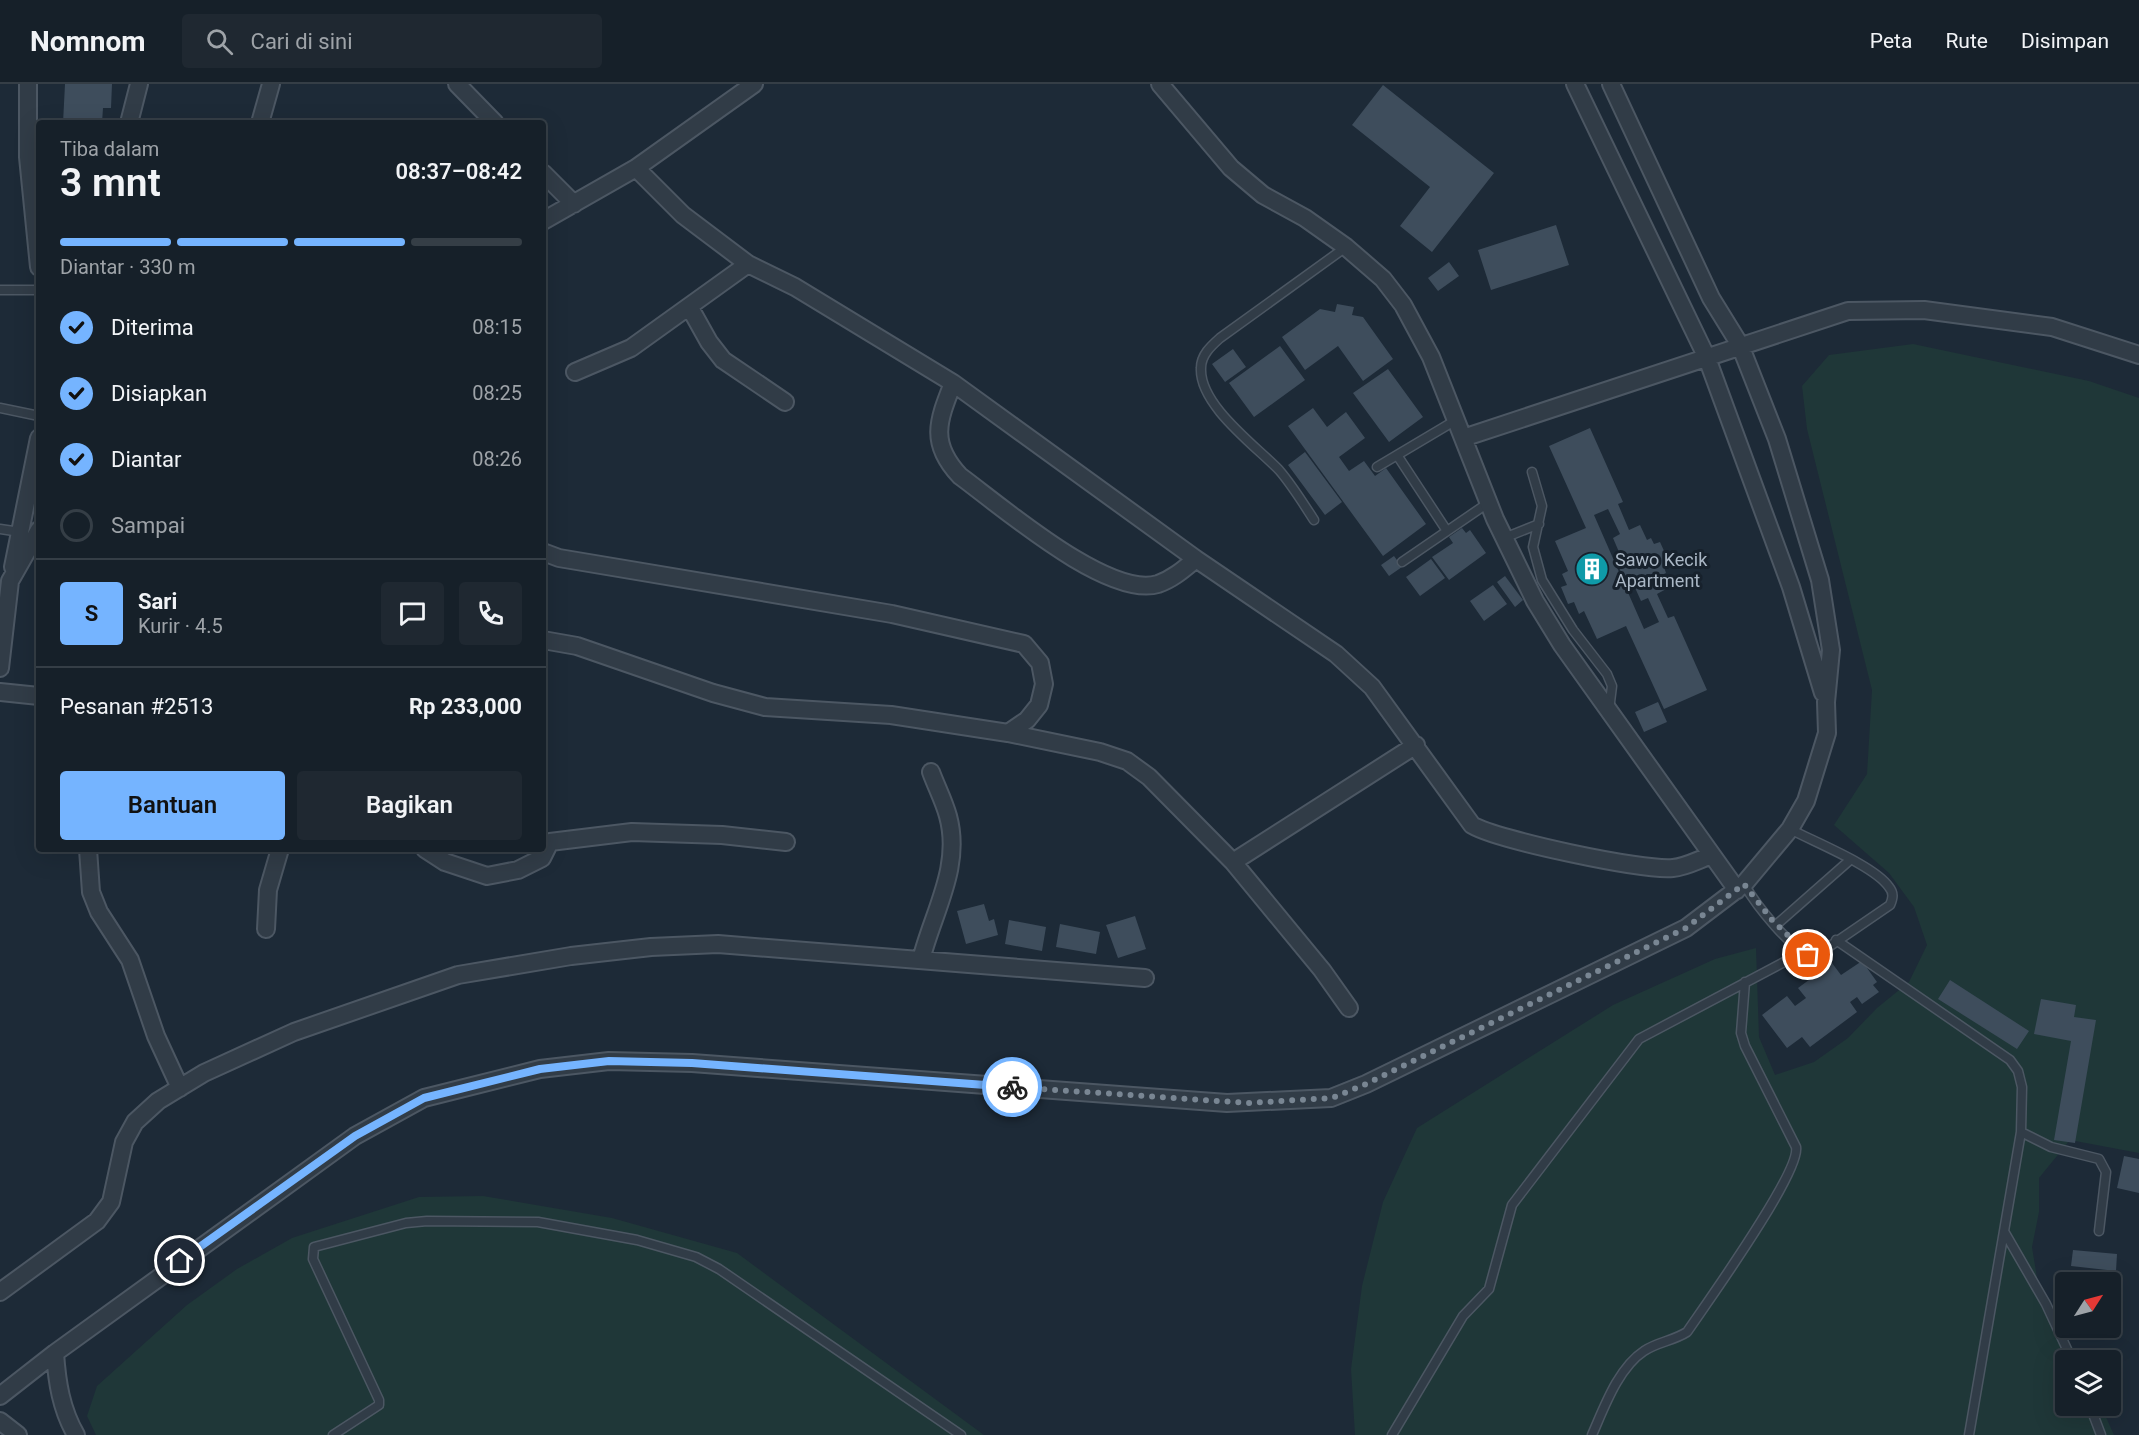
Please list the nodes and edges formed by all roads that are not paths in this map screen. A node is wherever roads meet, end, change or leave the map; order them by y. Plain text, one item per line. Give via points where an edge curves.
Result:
1 (28, 84) edge
2 (139, 84) edge
3 (271, 84) edge
4 (457, 84) edge
5 (753, 84) edge
6 (1160, 84) edge
7 (1575, 84) edge
8 (1611, 84) edge
9 (130, 120) edge
10 (261, 120) edge
11 (492, 120) edge
12 (636, 168) junction
13 (546, 176) edge
14 (573, 204) junction
15 (546, 219) edge
16 (36, 237) edge
17 (1346, 247) junction
18 (748, 264) junction
19 (0, 290) edge
20 (36, 290) edge
21 (690, 308) junction
22 (1740, 345) junction
23 (2139, 355) edge
24 (1707, 358) junction
25 (574, 372) dead end
26 (953, 383) junction
27 (785, 402) dead end
28 (0, 408) edge
29 (36, 415) edge
30 (1456, 419) junction
31 (1463, 438) junction
32 (36, 453) edge
33 (1397, 455) junction
34 (1377, 467) dead end
35 (1532, 472) dead end
36 (1488, 503) junction
37 (1314, 520) dead end
38 (1539, 524) junction
39 (0, 529) edge
40 (1447, 531) junction
41 (20, 532) junction
42 (36, 535) edge
43 (1504, 538) junction
44 (546, 553) edge
45 (1197, 559) junction
46 (1402, 562) dead end
47 (10, 581) junction
48 (546, 641) edge
49 (0, 668) edge
50 (0, 692) edge
51 (36, 696) edge
52 (1826, 702) junction
53 (1609, 710) junction
54 (1008, 733) junction
55 (1416, 745) junction
56 (931, 772) dead end
57 (1790, 829) junction
58 (546, 835) edge
59 (786, 842) dead end
60 (88, 852) edge
61 (279, 852) edge
62 (430, 852) edge
63 (543, 852) edge
64 (1713, 855) junction
65 (1850, 860) junction
66 (1233, 862) junction
67 (1741, 887) junction
68 (1776, 925) junction
69 (266, 929) dead end
70 (1836, 940) junction
71 (1803, 952) junction
72 (921, 960) junction
73 (1145, 978) dead end
74 (1745, 982) junction
75 (1349, 1008) dead end
76 (180, 1088) junction
77 (2021, 1132) junction
78 (2099, 1231) dead end
79 (2005, 1232) junction
80 (0, 1292) edge
81 (2067, 1350) edge
82 (55, 1353) junction
83 (0, 1396) edge
84 (2094, 1416) edge
85 (0, 1420) edge
86 (18, 1435) edge
87 (76, 1435) edge
88 (333, 1435) edge
89 (962, 1435) edge
90 (1392, 1435) edge
91 (1592, 1435) edge
92 (1969, 1435) edge
93 (2101, 1435) edge

1 - 16 street via 28,157
2 - 9 street
3 - 10 street
4 - 11 street
5 - 12 street
6 - 17 street via 1231,168 1263,195
7 - 24 street
8 - 22 street via 1711,298
12 - 14 street
12 - 18 street via 683,215
13 - 14 street
14 - 15 street
17 - 30 street via 1383,279 1403,305 1431,357
17 - 37 lane via 1220,338 1207,350 1200,367 1203,384 1214,402 1238,432 1278,470
18 - 21 street
18 - 26 street via 795,287
19 - 20 lane
21 - 25 street via 631,348
21 - 27 street via 723,360
22 - 23 street via 1848,311 1924,310 2052,327
22 - 24 street
22 - 52 street via 1777,439 1820,580 1831,650
24 - 31 street
24 - 52 street via 1791,587
26 - 45 street
26 - 45 street via 938,419 947,462 960,476 1086,568 1119,583 1141,586 1175,576
28 - 29 lane
30 - 31 street
30 - 33 lane
31 - 36 street
32 - 41 street
33 - 34 lane
33 - 40 lane
35 - 38 lane via 1542,506
36 - 40 lane
36 - 43 street
38 - 43 lane
38 - 53 lane via 1533,547 1542,580 1607,674 1612,686
39 - 41 lane
40 - 46 lane
41 - 47 street
42 - 47 street
43 - 53 street via 1535,601
44 - 54 street via 892,614 1024,644 1041,663 1044,684 1039,705 1027,720
45 - 55 street via 1336,654 1372,687
47 - 49 street
48 - 54 street via 577,646 713,693 765,706 891,715
50 - 51 street
52 - 57 street via 1827,733 1820,761 1806,801
53 - 64 street
54 - 66 street via 1127,761 1149,777
55 - 64 street via 1472,825 1485,832 1645,866 1673,868
55 - 66 street
56 - 72 street via 948,816 951,863 948,883 929,928
57 - 65 lane
57 - 67 street
58 - 59 street via 632,832
60 - 76 street via 91,892 99,912 130,960 156,1036
61 - 69 street via 268,890
62 - 63 street via 445,862 487,876 518,870 542,858
64 - 67 street
65 - 68 lane
65 - 70 lane via 1882,879 1893,896 1890,904
66 - 75 street
67 - 68 lane
67 - 82 street via 1686,928 1332,1098 1227,1103 692,1063 609,1061 540,1069 424,1098 355,1136
68 - 71 lane
70 - 71 lane via 1819,956
70 - 77 lane via 2010,1060 2022,1087
71 - 74 lane
72 - 73 street
72 - 76 street via 718,944 571,956 469,973 294,1032
74 - 90 lane via 1639,1039 1604,1083 1512,1205 1489,1289 1463,1316
74 - 91 lane via 1741,1033 1797,1154 1778,1192 1687,1332 1660,1342 1632,1361
76 - 80 street via 135,1122 124,1142 111,1202 97,1221
77 - 78 lane via 2051,1147 2099,1159 2104,1165
77 - 79 lane
79 - 81 lane
79 - 92 lane
82 - 83 street
82 - 87 street via 60,1396
84 - 93 lane
85 - 86 street
88 - 89 lane via 379,1405 379,1400 313,1259 314,1247 427,1221 538,1222 636,1240 705,1261

